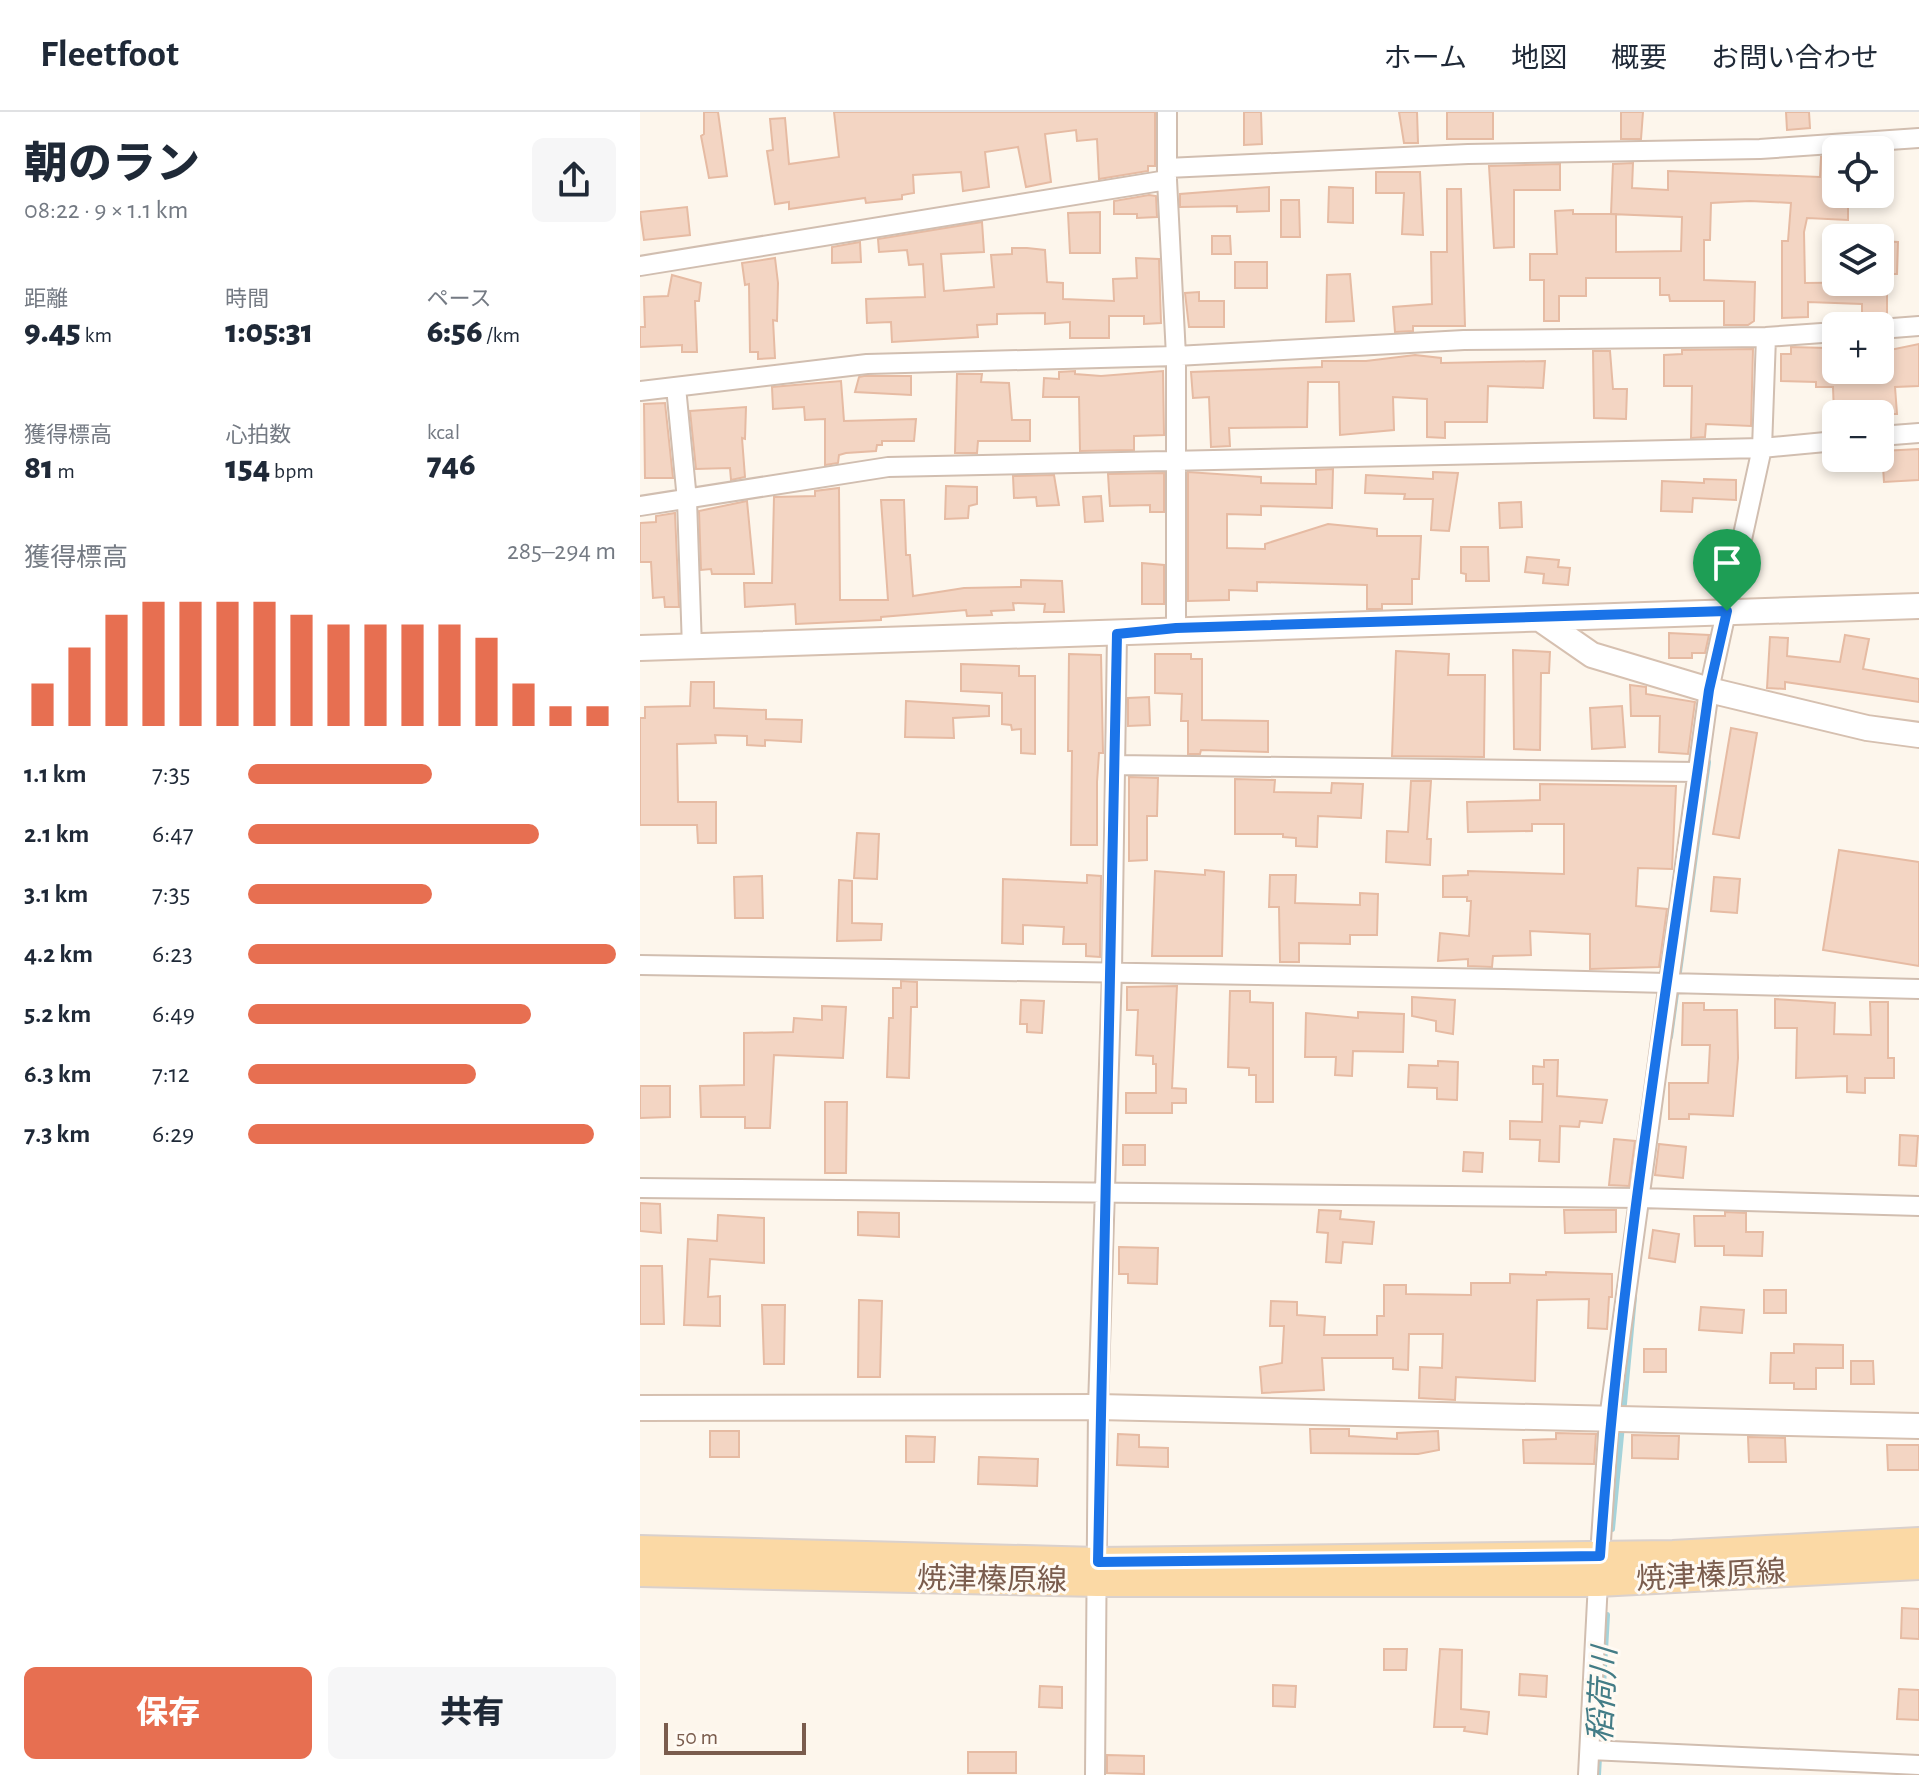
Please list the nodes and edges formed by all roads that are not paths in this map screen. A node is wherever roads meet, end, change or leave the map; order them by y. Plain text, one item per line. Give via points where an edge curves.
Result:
1 (1167, 112) edge
2 (1919, 138) edge
3 (1167, 174) junction
4 (640, 266) edge
5 (1919, 326) edge
6 (1894, 328) edge
7 (1822, 333) edge
8 (1766, 337) junction
9 (1176, 356) junction
10 (676, 387) junction
11 (640, 391) edge
12 (1919, 433) edge
13 (1894, 435) edge
14 (1822, 442) edge
15 (1762, 448) junction
16 (1175, 459) junction
17 (687, 500) junction
18 (640, 506) edge
19 (1919, 606) edge
20 (1727, 611) junction
21 (1540, 619) junction
22 (1176, 628) junction
23 (1117, 634) junction
24 (640, 648) edge
25 (692, 648) junction
26 (1709, 690) junction
27 (1919, 735) edge
28 (1115, 765) junction
29 (1698, 772) junction
30 (640, 965) edge
31 (1112, 971) junction
32 (1670, 982) junction
33 (1919, 989) edge
34 (640, 1188) edge
35 (1105, 1195) junction
36 (1639, 1198) junction
37 (1919, 1206) edge
38 (1098, 1407) junction
39 (640, 1408) edge
40 (1618, 1419) junction
41 (1919, 1426) edge
42 (1919, 1542) edge
43 (640, 1550) edge
44 (1919, 1565) edge
45 (1599, 1569) junction
46 (640, 1572) edge
47 (1098, 1572) junction
48 (1590, 1750) junction
49 (1919, 1765) edge
50 (1095, 1775) edge
51 (1588, 1775) edge

1 - 3 street
2 - 3 street via 1760,149 1468,154
3 - 4 street
3 - 9 street
5 - 6 street
7 - 8 street
8 - 9 street via 1464,340
8 - 15 street
9 - 10 street via 867,364
9 - 16 street
10 - 11 street
10 - 17 street
12 - 13 street
14 - 15 street
15 - 16 street
15 - 20 street
16 - 17 street via 888,467
16 - 22 street
17 - 18 street
17 - 25 street
19 - 20 street
20 - 21 street
20 - 26 street
21 - 22 street
21 - 26 street via 1592,655
22 - 23 street
23 - 25 street
23 - 28 street
24 - 25 street
26 - 27 street via 1867,728
26 - 29 street
28 - 29 street
28 - 31 street
29 - 32 street
30 - 31 street
31 - 32 street
31 - 35 street
32 - 33 street
32 - 36 street
34 - 35 street
35 - 36 street
35 - 38 street
36 - 37 street
36 - 40 street
38 - 39 street
38 - 40 street
38 - 47 street
40 - 41 street
40 - 45 street
42 - 45 main road, 焼津榛原線
43 - 47 main road, 焼津榛原線
44 - 45 main road, 焼津榛原線
45 - 47 main road, 焼津榛原線
45 - 48 street
46 - 47 main road, 焼津榛原線
47 - 50 street
48 - 49 street
48 - 51 street

